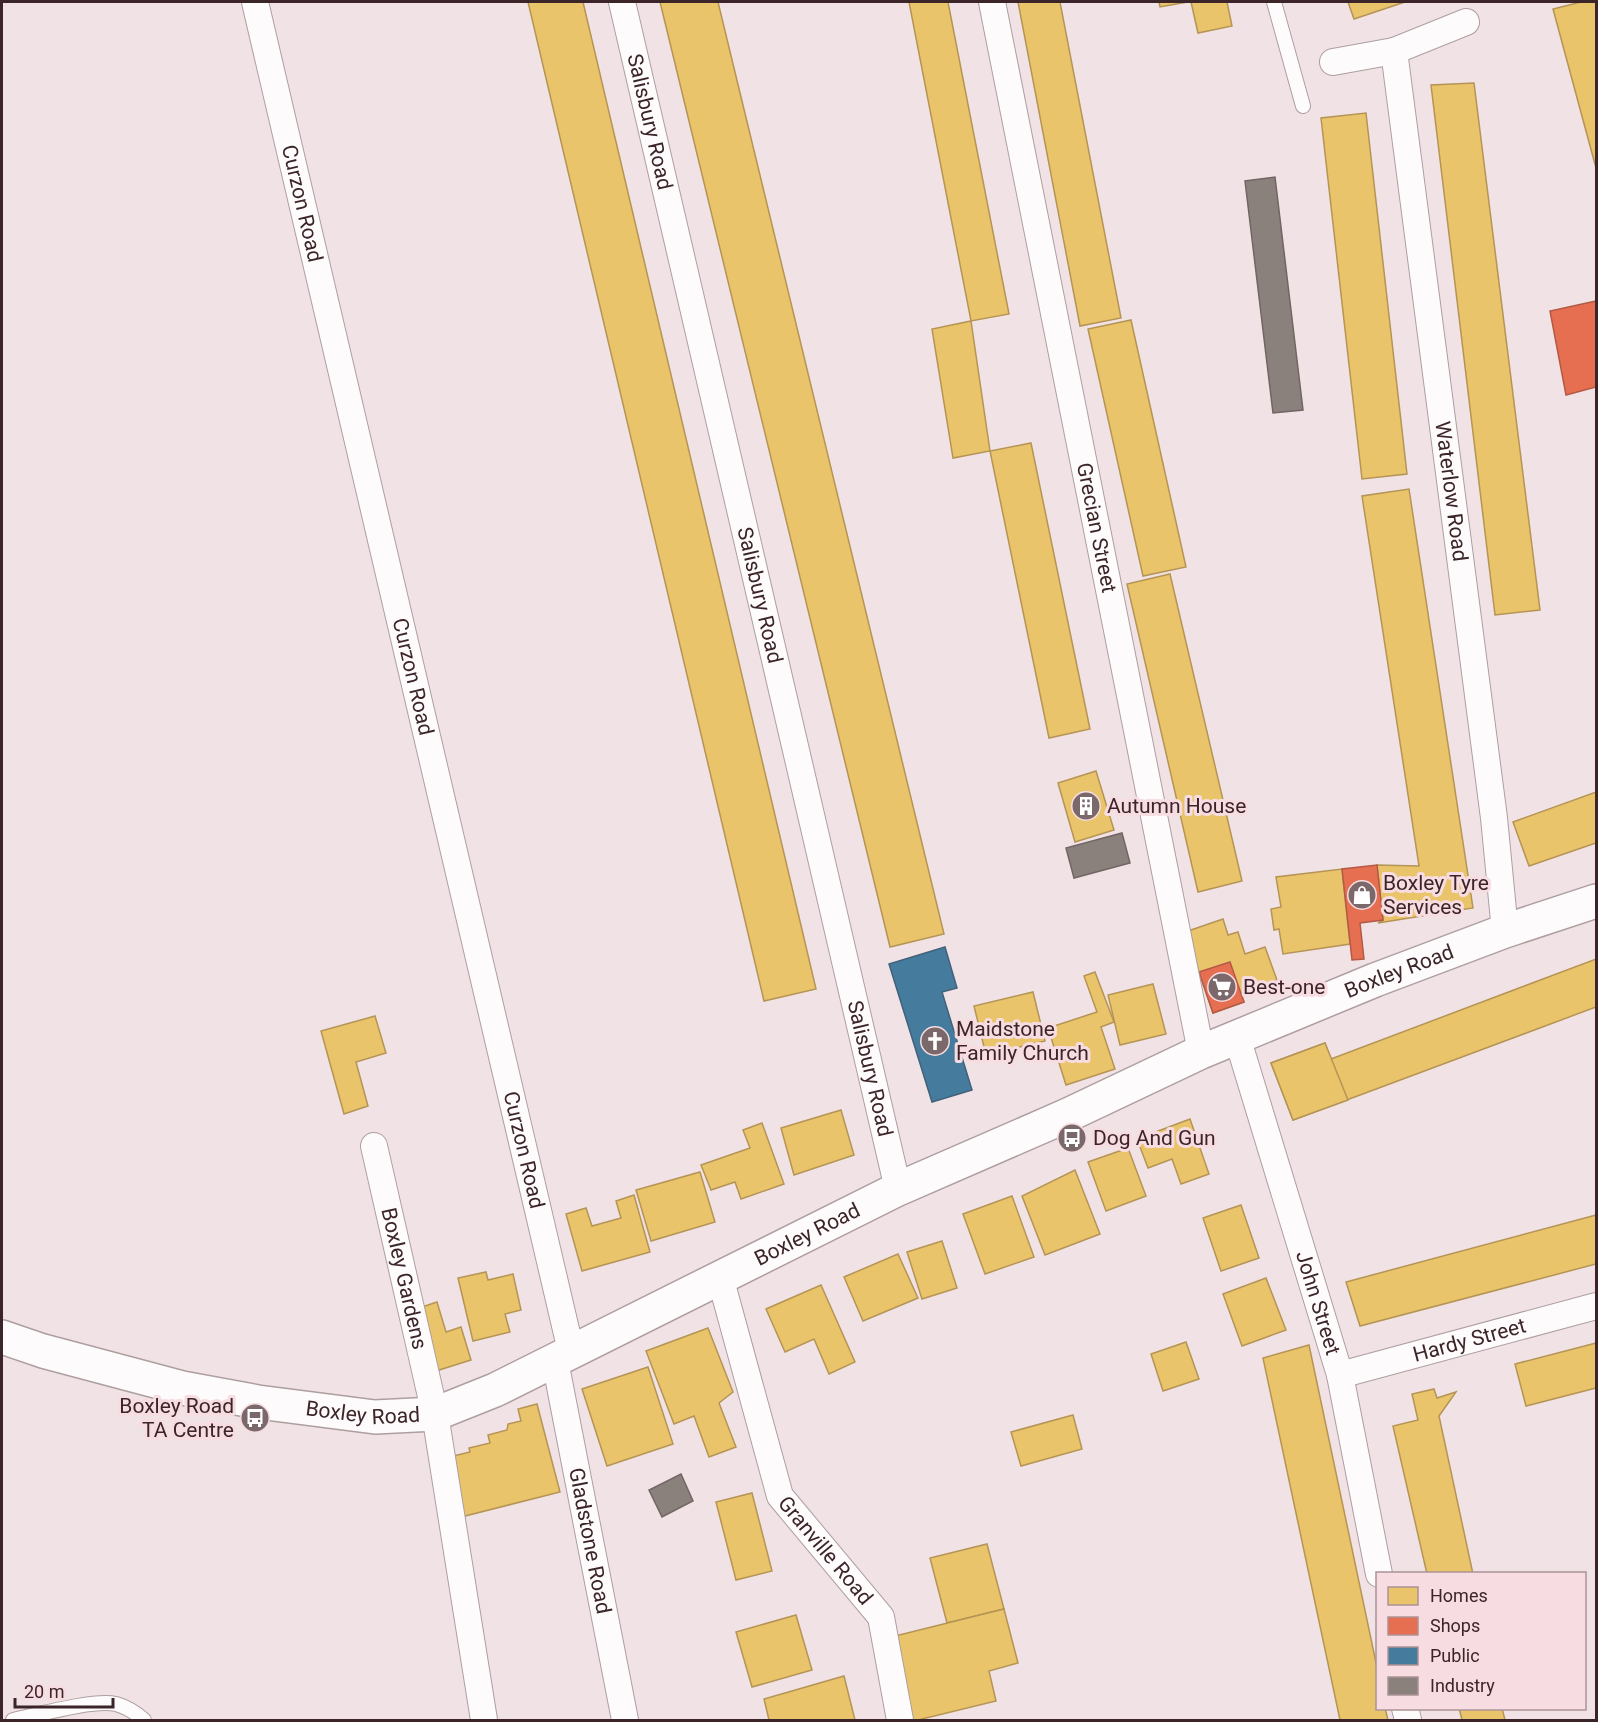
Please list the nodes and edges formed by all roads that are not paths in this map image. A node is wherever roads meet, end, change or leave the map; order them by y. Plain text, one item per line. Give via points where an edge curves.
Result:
1 (255, 2) edge
2 (622, 2) edge
3 (992, 2) edge
4 (1274, 2) edge
5 (1466, 22) dead end
6 (1394, 51) junction
7 (1333, 62) dead end
8 (1303, 106) dead end
9 (1596, 901) edge
10 (1504, 931) junction
11 (1237, 1037) junction
12 (1201, 1052) junction
13 (374, 1146) dead end
14 (898, 1190) junction
15 (720, 1277) junction
16 (1596, 1306) edge
17 (2, 1337) edge
18 (563, 1356) junction
19 (1340, 1375) junction
20 (435, 1414) junction
21 (1379, 1572) edge
22 (13, 1720) edge
23 (144, 1720) edge
24 (484, 1720) edge
25 (625, 1720) edge
26 (900, 1720) edge

1 - 18 street, Curzon Road
2 - 14 street, Salisbury Road
3 - 12 street, Grecian Street
4 - 8 lane
5 - 6 street
6 - 7 street
6 - 10 street, Waterlow Road via 1494,818
9 - 10 street, Boxley Road
10 - 11 street, Boxley Road
11 - 12 street, Boxley Road
11 - 19 street, John Street
12 - 14 street, Boxley Road
13 - 20 street, Boxley Gardens
14 - 15 street, Boxley Road
15 - 18 street, Boxley Road
15 - 26 street, Granville Road via 780,1496 881,1617
16 - 19 street, Hardy Street
17 - 20 street, Boxley Road via 182,1388 258,1402 375,1417
18 - 20 street, Boxley Road
18 - 25 street, Gladstone Road
19 - 21 street, John Street
20 - 24 street, Boxley Gardens
22 - 23 lane via 89,1704 114,1704

